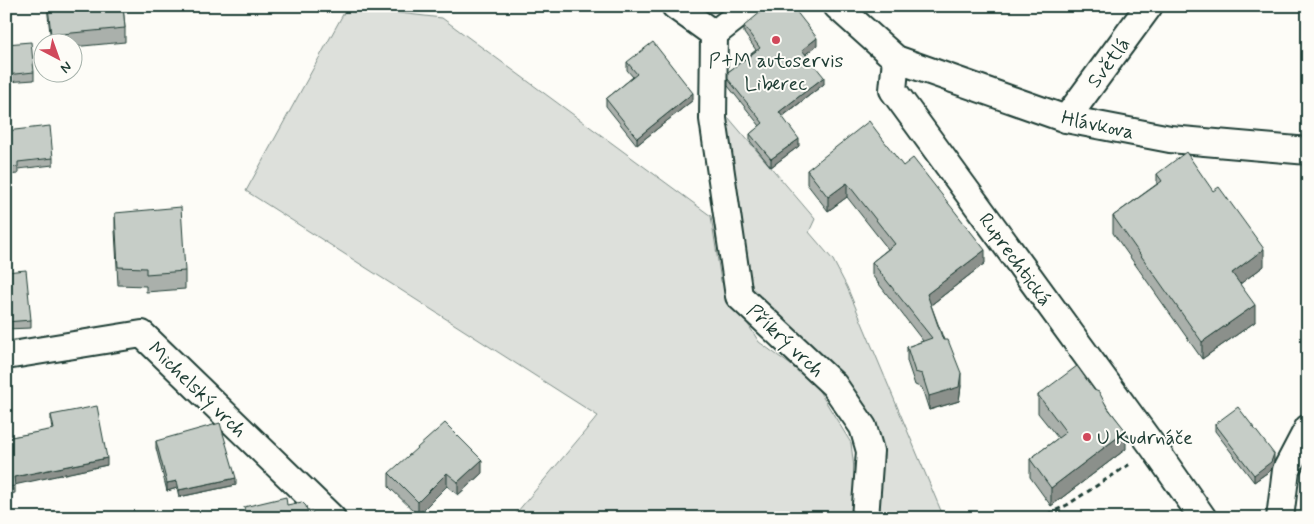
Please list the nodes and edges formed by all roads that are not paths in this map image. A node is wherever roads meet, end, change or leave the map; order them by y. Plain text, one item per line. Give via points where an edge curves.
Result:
1 (675, 6) edge
2 (750, 6) edge
3 (837, 6) edge
4 (1149, 6) edge
5 (714, 34) junction
6 (896, 59) junction
7 (1066, 119) junction
8 (1308, 151) edge
9 (6, 356) edge
10 (1308, 428) edge
11 (332, 518) edge
12 (865, 518) edge
13 (1202, 518) edge
14 (1280, 518) edge

1 - 5 street
2 - 5 street
3 - 6 street
4 - 7 street, Světlá
5 - 12 street, Příkrý vrch via 713,119 739,296 834,385 863,427 870,451
6 - 7 street, Hlávkova
6 - 13 street, Ruprechtická via 893,90
7 - 8 street, Hlávkova via 1170,139
9 - 11 street, Michelský vrch via 142,334
10 - 14 street via 1286,470

